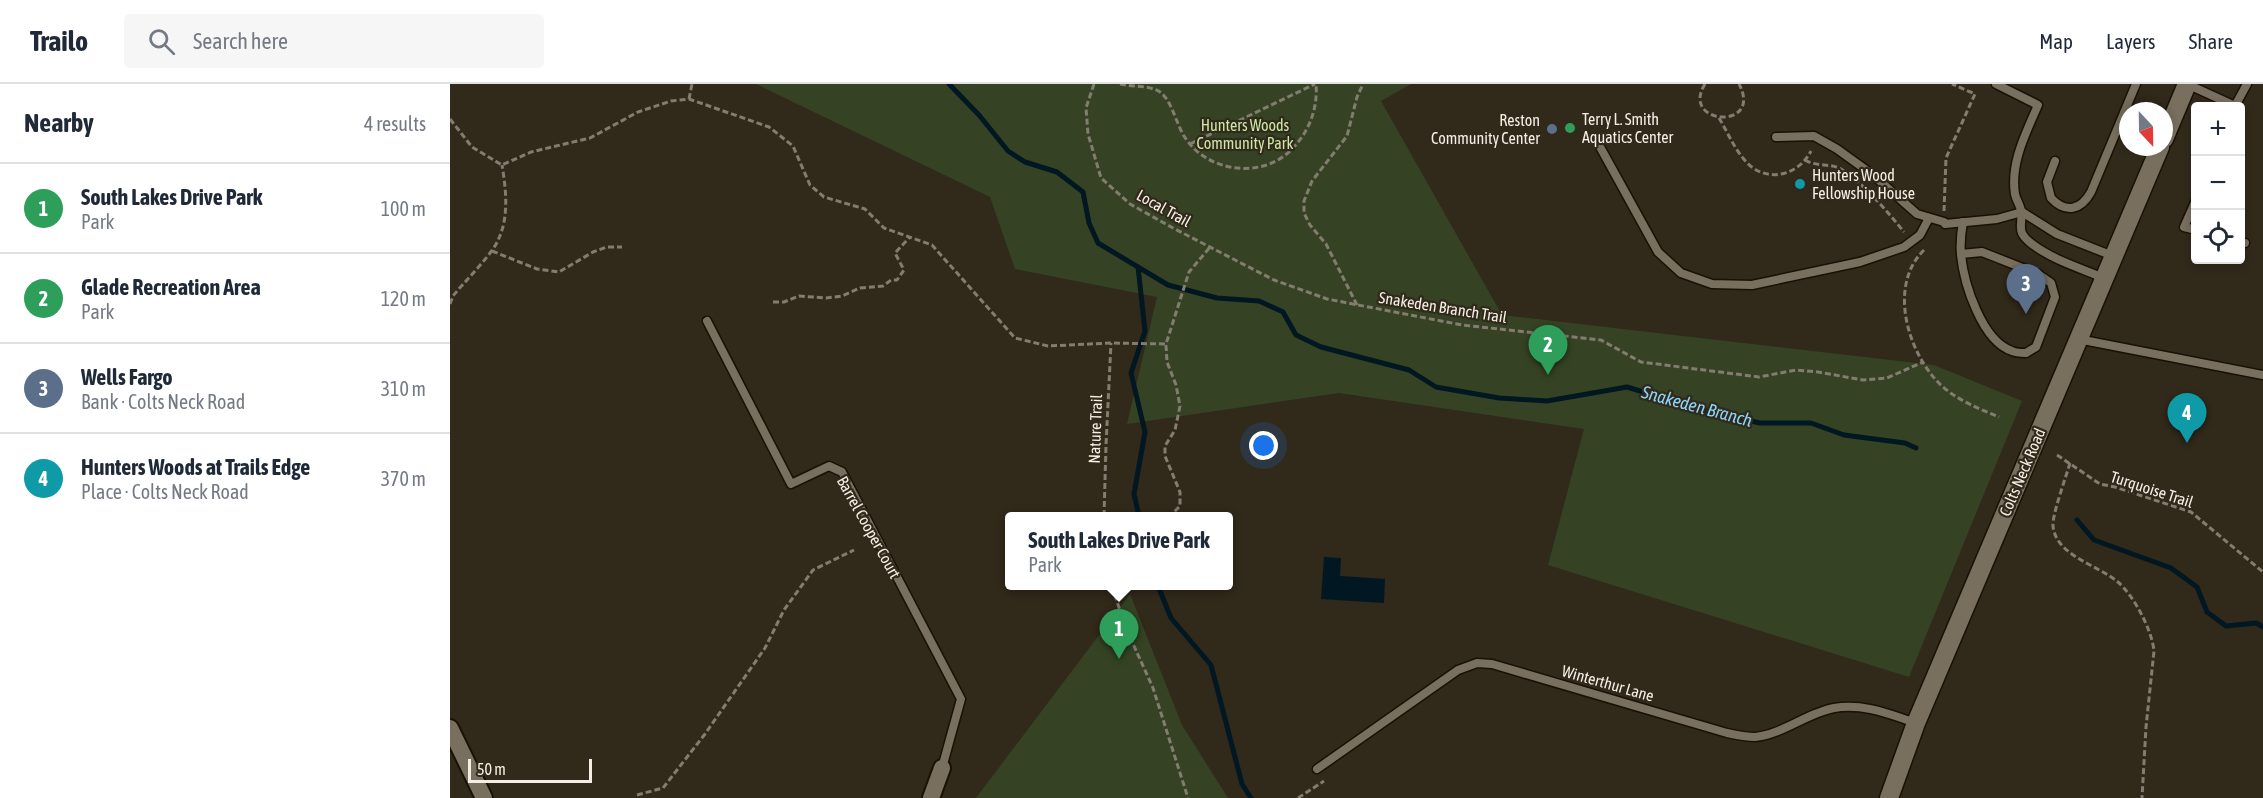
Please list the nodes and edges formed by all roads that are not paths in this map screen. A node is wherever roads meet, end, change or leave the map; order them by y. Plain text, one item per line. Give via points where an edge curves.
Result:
1 (1995, 84) edge
2 (2136, 84) edge
3 (2187, 84) edge
4 (2247, 84) edge
5 (2226, 102) edge
6 (2237, 102) edge
7 (2173, 117) edge
8 (1776, 137) dead end
9 (1599, 145) dead end
10 (2156, 156) edge
11 (2055, 161) dead end
12 (2191, 211) edge
13 (2022, 212) junction
14 (1929, 218) junction
15 (1963, 222) junction
16 (2191, 229) edge
17 (1961, 254) junction
18 (2113, 256) junction
19 (2104, 278) junction
20 (707, 321) dead end
21 (2078, 339) junction
22 (2263, 375) edge
23 (1916, 723) junction
24 (450, 728) edge
25 (942, 768) joint
26 (1317, 770) dead end
27 (484, 798) edge
28 (931, 798) edge
29 (1889, 798) edge

1 - 13 lane via 2038,105 2019,149 2015,175 2015,195
2 - 11 lane via 2091,192 2081,206 2065,208 2051,198 2047,182
3 - 5 lane
3 - 7 street
4 - 6 lane
8 - 14 lane via 1814,136 1873,175 1917,214
9 - 14 lane via 1658,252 1681,273 1712,284 1752,285 1860,262 1904,247 1920,235
10 - 18 street, Colts Neck Road
12 - 16 lane via 2184,227
13 - 15 lane
13 - 18 lane via 2057,234
13 - 19 lane via 2021,232 2032,244
14 - 15 lane via 1945,224
15 - 17 lane
17 - 17 lane via 1966,284 1980,319 1996,341 2011,351 2026,353 2036,347 2055,297 2051,283 1982,252
18 - 19 street, Colts Neck Road
19 - 21 street, Colts Neck Road
20 - 25 lane, Barrel Cooper Court via 791,484 829,466 842,472 962,699
21 - 22 lane
21 - 23 street, Colts Neck Road
23 - 26 lane, Winterthur Lane via 1853,706 1819,712 1766,735 1743,736 1477,663 1444,679
23 - 29 street, Colts Neck Road
24 - 27 street
25 - 28 street, Barrel Cooper Court

